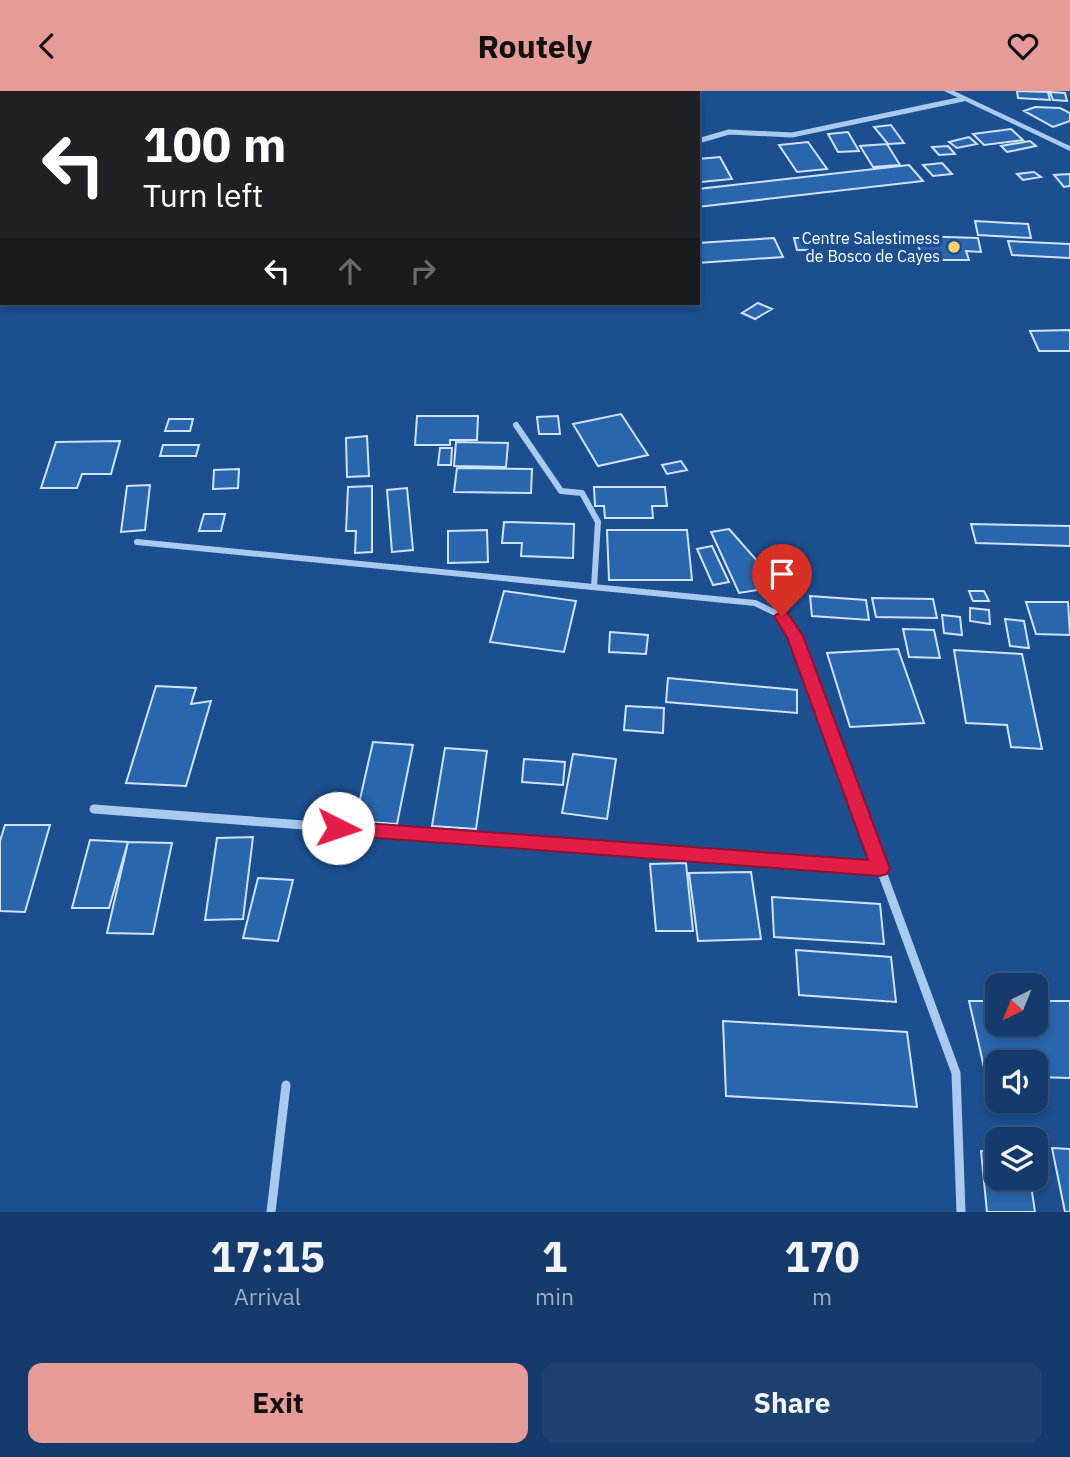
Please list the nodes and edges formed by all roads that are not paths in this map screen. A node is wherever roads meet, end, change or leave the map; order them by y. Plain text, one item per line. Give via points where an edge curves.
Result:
1 (948, 91) edge
2 (963, 99) junction
3 (700, 140) edge
4 (1070, 149) edge
5 (516, 425) dead end
6 (137, 542) dead end
7 (594, 587) junction
8 (94, 809) dead end
9 (880, 869) junction
10 (286, 1085) dead end
11 (271, 1212) edge
12 (961, 1212) edge

1 - 2 street
2 - 3 street via 792,135 729,132
2 - 4 street
5 - 7 street via 561,491 582,493 598,522
6 - 7 street
7 - 9 street via 755,603 782,616 795,636
8 - 9 street
9 - 12 street via 956,1073
10 - 11 street

